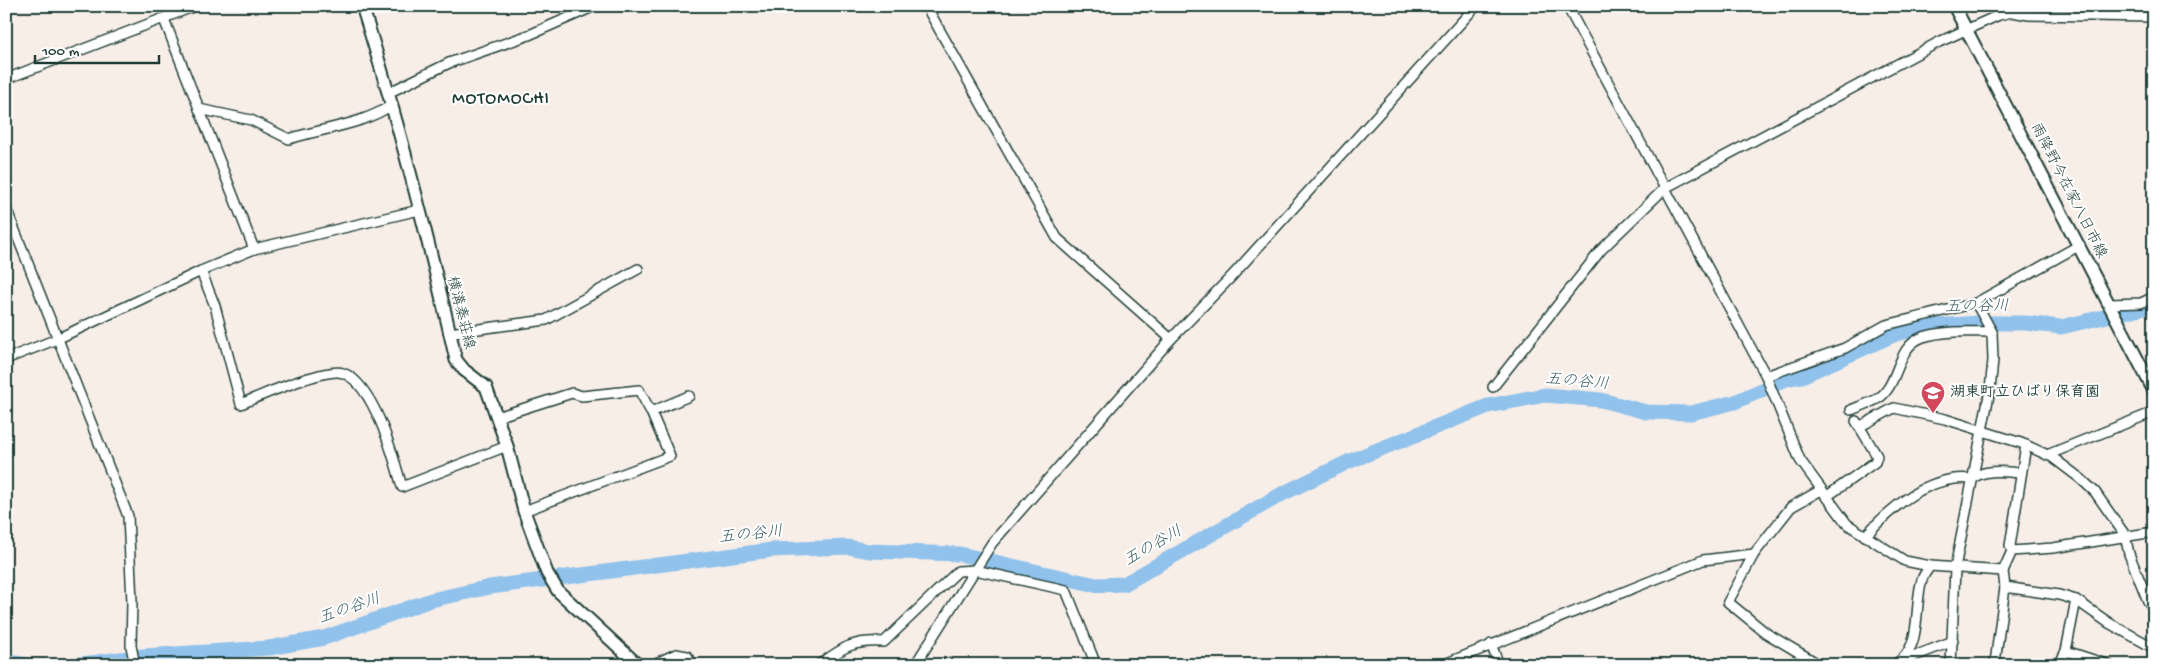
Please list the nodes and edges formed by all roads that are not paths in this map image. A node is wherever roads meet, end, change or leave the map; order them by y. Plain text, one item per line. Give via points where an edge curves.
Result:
1 (195, 6) edge
2 (362, 6) edge
3 (595, 6) edge
4 (926, 6) edge
5 (1476, 6) edge
6 (1567, 6) edge
7 (1954, 6) edge
8 (2154, 17) edge
9 (164, 19) junction
10 (1968, 30) junction
11 (6, 79) edge
12 (390, 92) junction
13 (393, 104) junction
14 (199, 109) junction
15 (1665, 188) junction
16 (6, 208) edge
17 (419, 210) junction
18 (2080, 245) junction
19 (254, 249) junction
20 (638, 269) dead end
21 (201, 271) junction
22 (2154, 297) edge
23 (1976, 302) junction
24 (2109, 304) junction
25 (1992, 332) junction
26 (450, 333) junction
27 (57, 339) junction
28 (1171, 339) junction
29 (6, 359) edge
30 (1766, 376) junction
31 (1493, 387) dead end
32 (2154, 390) edge
33 (689, 396) dead end
34 (1851, 410) dead end
35 (652, 412) junction
36 (2154, 412) edge
37 (497, 417) junction
38 (1980, 432) junction
39 (2026, 445) junction
40 (507, 446) junction
41 (2048, 455) junction
42 (2021, 473) junction
43 (1972, 479) junction
44 (1824, 494) junction
45 (524, 511) junction
46 (2154, 532) edge
47 (2125, 535) junction
48 (1865, 536) junction
49 (2012, 551) junction
50 (1754, 554) junction
51 (1930, 566) junction
52 (1955, 568) junction
53 (975, 570) junction
54 (2003, 571) junction
55 (2005, 587) junction
56 (2076, 600) junction
57 (2154, 608) edge
58 (1953, 641) junction
59 (1491, 644) junction
60 (2154, 648) edge
61 (2066, 651) junction
62 (1902, 661) junction
63 (1994, 664) edge
64 (135, 665) edge
65 (638, 665) edge
66 (652, 665) edge
67 (693, 665) edge
68 (819, 665) edge
69 (915, 665) edge
70 (1096, 665) edge
71 (1442, 665) edge
72 (1498, 665) edge
73 (1820, 665) edge
74 (1893, 665) edge
75 (1951, 665) edge
76 (2006, 665) edge
77 (2059, 665) edge
78 (2109, 665) edge

1 - 9 street
2 - 12 main road, 横溝秦荘線
3 - 12 street via 530,35 449,63
4 - 28 street via 1057,238
5 - 28 street
6 - 15 street
7 - 10 main road, 雨降野今在家八日市線
8 - 10 street via 2012,12
9 - 11 street
9 - 14 street
10 - 15 street via 1939,42
10 - 18 main road, 雨降野今在家八日市線
12 - 13 main road, 横溝秦荘線
13 - 14 street via 381,113 289,139 251,120
13 - 17 main road, 横溝秦荘線
14 - 19 street
15 - 30 street
15 - 31 street via 1601,250
16 - 27 street
17 - 19 street
17 - 26 main road, 横溝秦荘線
18 - 23 street
18 - 24 main road, 雨降野今在家八日市線
19 - 21 street
20 - 26 street via 546,320
21 - 27 street
21 - 40 street via 215,306 241,404 318,376 344,373 367,394 391,448 402,487
22 - 24 street via 2141,303
23 - 25 street
23 - 30 street via 1886,325 1845,348
24 - 32 main road, 雨降野今在家八日市線
25 - 34 street via 1951,332 1922,338 1910,346 1880,398
25 - 38 street via 1990,390
26 - 37 main road, 横溝秦荘線 via 456,360 486,388
27 - 29 street
27 - 64 street via 128,516
28 - 53 street via 992,543
30 - 44 street via 1800,460
33 - 35 street
35 - 37 street via 639,390 582,396 572,393
35 - 45 street via 670,456
36 - 41 street
37 - 40 main road, 横溝秦荘線
38 - 39 street
38 - 43 street
38 - 44 street via 1945,419 1894,408 1858,424 1877,456 1875,462
39 - 41 street
39 - 42 street
40 - 45 main road, 横溝秦荘線
41 - 47 street via 2095,492
42 - 43 street via 1998,471 1977,474
42 - 49 street via 2010,546
43 - 48 street via 1954,477 1936,483 1888,512
43 - 52 street
44 - 48 street via 1847,524
44 - 50 street via 1791,507
45 - 65 main road, 横溝秦荘線 via 547,573 558,590
46 - 47 street
47 - 49 street via 2053,548
47 - 57 street via 2129,554 2148,601
48 - 51 street via 1905,561
49 - 54 street
50 - 59 street via 1703,560
50 - 73 street via 1728,602 1766,633
51 - 52 street
51 - 62 street via 1922,580 1915,637
52 - 54 street
52 - 58 street
53 - 68 street via 958,571 884,642 862,641 841,649
53 - 69 street
53 - 70 street via 1066,590
54 - 55 street
55 - 56 street
55 - 63 street
56 - 60 street
56 - 61 street
58 - 62 street
58 - 75 street
59 - 71 street
59 - 72 street
61 - 77 street
61 - 78 street
62 - 74 street
63 - 76 street
66 - 67 street via 676,654 687,656

